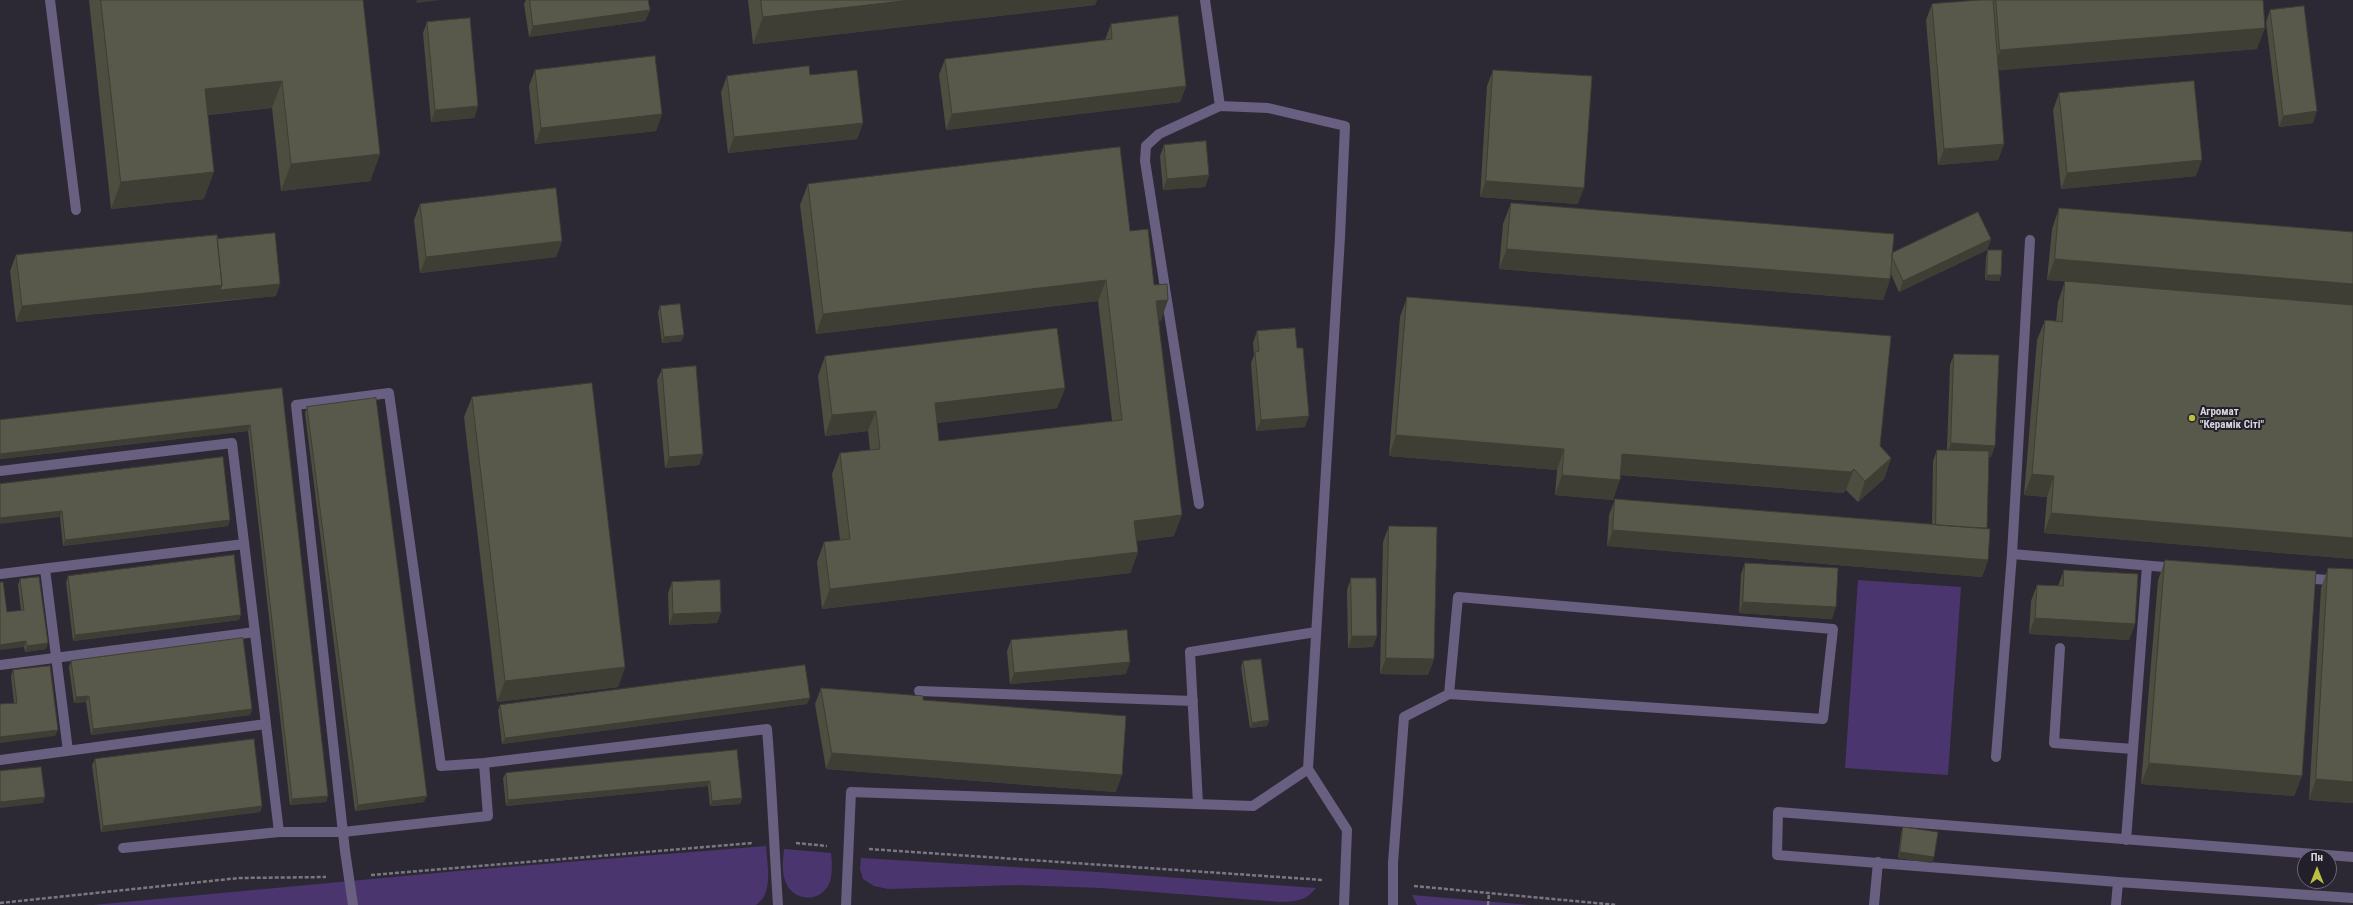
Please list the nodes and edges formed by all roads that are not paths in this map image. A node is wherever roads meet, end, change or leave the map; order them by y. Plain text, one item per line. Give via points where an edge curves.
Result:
1 (50, 0) edge
2 (1205, 0) edge
3 (1220, 106) junction
4 (76, 210) dead end
5 (2030, 240) dead end
6 (0, 471) edge
7 (1199, 504) dead end
8 (244, 544) junction
9 (2012, 554) junction
10 (2147, 566) junction
11 (45, 569) junction
12 (2187, 569) edge
13 (0, 574) edge
14 (2290, 577) edge
15 (2353, 582) edge
16 (255, 632) junction
17 (1316, 632) junction
18 (2060, 648) dead end
19 (56, 658) junction
20 (0, 665) edge
21 (919, 691) dead end
22 (1449, 694) junction
23 (1193, 701) junction
24 (266, 724) junction
25 (2133, 750) junction
26 (68, 751) junction
27 (1996, 757) dead end
28 (0, 760) edge
29 (484, 763) junction
30 (1308, 769) junction
31 (1198, 804) junction
32 (280, 832) junction
33 (343, 832) junction
34 (2126, 840) junction
35 (123, 848) dead end
36 (2353, 857) edge
37 (1878, 862) junction
38 (2118, 882) junction
39 (2353, 898) edge
40 (353, 905) edge
41 (778, 905) edge
42 (846, 905) edge
43 (1344, 905) edge
44 (1393, 905) edge
45 (1874, 905) edge
46 (2116, 905) edge

1 - 4 lane
2 - 3 lane
3 - 7 lane via 1159,134 1146,146 1144,161
3 - 17 lane via 1268,108 1345,126
5 - 9 lane
6 - 8 lane via 232,443
8 - 11 lane
8 - 16 lane
9 - 10 lane
9 - 27 lane
10 - 12 lane
10 - 25 lane
11 - 13 lane
11 - 19 lane
14 - 15 lane
16 - 19 lane
16 - 24 lane
17 - 23 lane via 1190,652
17 - 30 lane
18 - 25 lane via 2054,743
19 - 20 lane
19 - 26 lane
21 - 23 lane
22 - 22 lane via 1822,719 1833,629 1458,597
22 - 44 lane via 1404,717
23 - 31 lane
24 - 26 lane
24 - 32 lane
25 - 34 lane
26 - 28 lane
29 - 33 lane via 488,816
29 - 33 lane via 441,766 389,393 296,405
29 - 41 lane via 767,729 774,805 773,841
30 - 31 lane via 1253,806
30 - 43 lane via 1347,830
31 - 42 lane via 851,792
32 - 33 lane
32 - 35 lane
33 - 40 lane
34 - 36 lane
34 - 37 lane via 1778,812 1777,855
37 - 38 lane
37 - 45 lane
38 - 39 lane
38 - 46 lane

